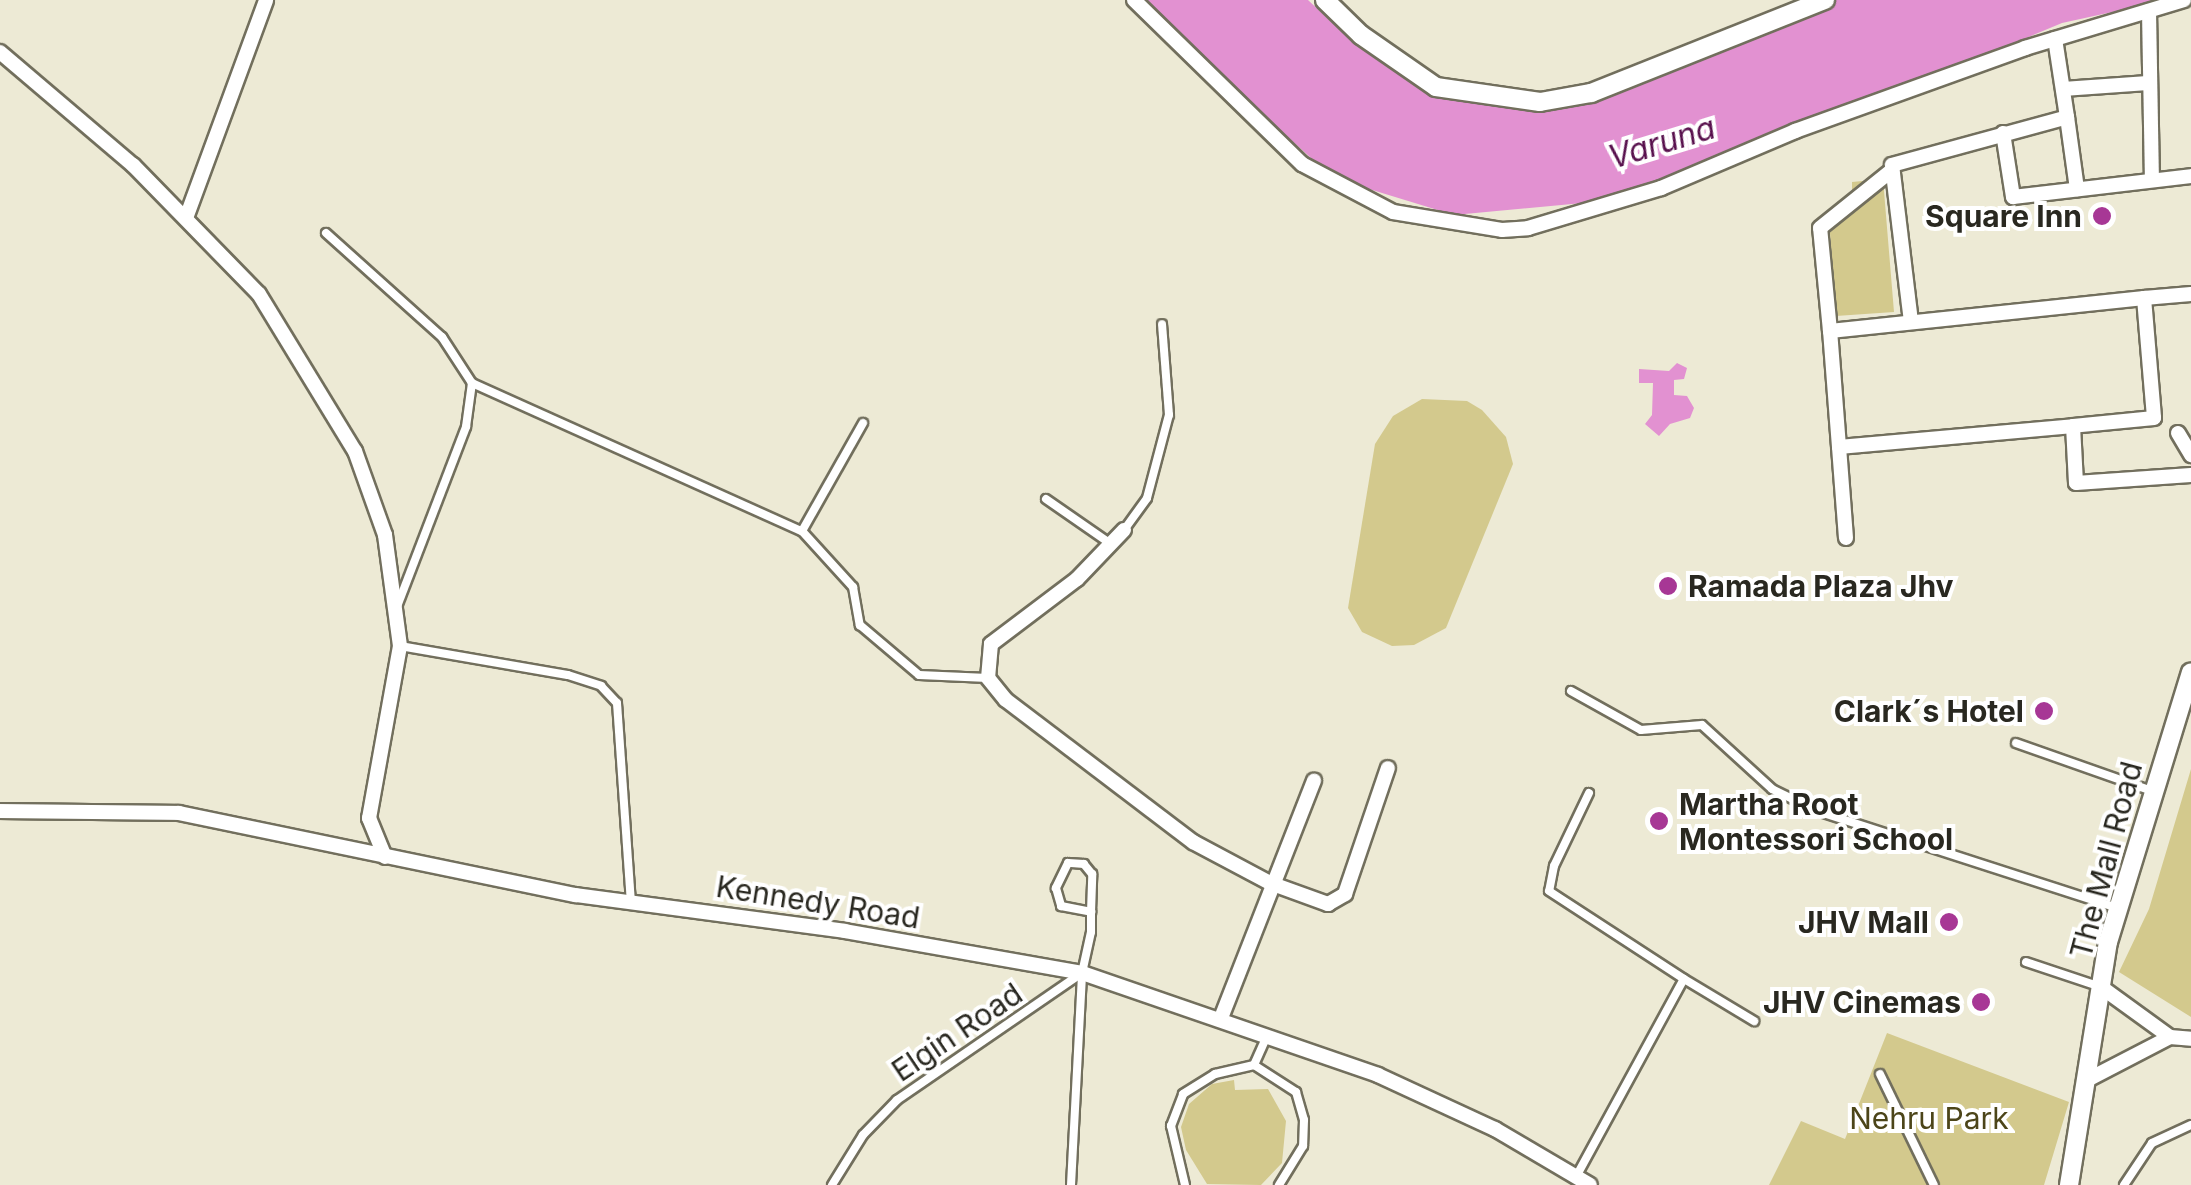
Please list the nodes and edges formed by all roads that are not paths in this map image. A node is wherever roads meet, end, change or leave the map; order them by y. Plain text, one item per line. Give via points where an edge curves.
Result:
1 (266, 0) edge
2 (1134, 0) edge
3 (1325, 0) edge
4 (1825, 0) edge
5 (2184, 0) edge
6 (2150, 12) junction
7 (2056, 39) junction
8 (0, 52) edge
9 (2148, 83) junction
10 (2063, 89) junction
11 (2067, 116) junction
12 (2002, 134) junction
13 (1891, 171) junction
14 (2191, 176) edge
15 (2152, 180) junction
16 (2077, 189) junction
17 (186, 218) junction
18 (326, 233) dead end
19 (2191, 294) edge
20 (2144, 298) junction
21 (1911, 322) junction
22 (1162, 324) dead end
23 (1830, 332) junction
24 (472, 383) junction
25 (862, 423) dead end
26 (2073, 426) junction
27 (2178, 433) dead end
28 (1838, 447) junction
29 (2191, 456) edge
30 (2191, 475) edge
31 (1046, 498) dead end
32 (1124, 530) joint
33 (802, 531) junction
34 (1846, 538) dead end
35 (1111, 544) junction
36 (397, 607) junction
37 (400, 646) junction
38 (2191, 672) edge
39 (988, 678) junction
40 (1570, 692) dead end
41 (2016, 743) dead end
42 (1388, 768) dead end
43 (1314, 781) dead end
44 (2152, 790) junction
45 (1589, 794) dead end
46 (0, 811) edge
47 (385, 857) junction
48 (1270, 883) junction
49 (631, 902) junction
50 (2117, 908) junction
51 (1091, 912) junction
52 (2026, 962) dead end
53 (1082, 973) junction
54 (1684, 978) junction
55 (2101, 988) junction
56 (1221, 1018) junction
57 (1754, 1021) dead end
58 (1268, 1036) junction
59 (2170, 1037) junction
60 (2191, 1039) edge
61 (1254, 1064) junction
62 (1880, 1074) dead end
63 (2088, 1079) junction
64 (2191, 1126) edge
65 (1577, 1175) junction
66 (832, 1185) edge
67 (1071, 1185) edge
68 (1185, 1185) edge
69 (1279, 1185) edge
70 (1590, 1185) edge
71 (1934, 1185) edge
72 (2069, 1185) edge
73 (2124, 1185) edge

1 - 17 street
2 - 7 street via 1302,164 1393,212 1474,230 1528,228 1661,188 1795,130
3 - 4 street via 1360,35 1436,87 1540,102 1602,89
5 - 6 street
6 - 7 street
6 - 9 street
7 - 10 street
8 - 17 street
9 - 10 street
9 - 15 street
10 - 11 street
11 - 12 street
11 - 16 street
12 - 13 street via 1896,161
12 - 16 street via 2013,197
13 - 21 street
13 - 23 street via 1820,228
14 - 15 street
15 - 16 street
17 - 36 street via 259,294 336,413 377,506
18 - 24 lane via 442,337
19 - 20 street
20 - 21 street
20 - 26 street via 2154,418
21 - 23 street
22 - 32 lane via 1169,415 1147,498
23 - 28 street
24 - 33 lane
24 - 36 lane via 466,427
25 - 33 lane
26 - 28 street
26 - 30 street via 2076,483
27 - 29 street
28 - 34 street
31 - 35 lane
32 - 35 street
33 - 39 lane via 852,587 860,624 919,675
35 - 39 street via 1076,580 990,644
36 - 37 street
37 - 47 street via 368,818
37 - 49 lane via 601,686 616,703
38 - 44 street, The Mall Road
39 - 48 street via 1006,700 1172,828
40 - 50 lane via 1642,730 1702,726 1772,790 1817,811
41 - 44 lane
42 - 48 street via 1341,899 1328,904
43 - 48 street
44 - 50 street, The Mall Road
45 - 54 lane via 1549,891
46 - 47 street, Kennedy Road via 179,812
47 - 49 street, Kennedy Road
48 - 56 street
49 - 53 street, Kennedy Road
50 - 55 street, The Mall Road
51 - 51 lane via 1092,874 1084,864 1068,863 1056,888 1061,906
51 - 53 lane
52 - 55 lane
53 - 56 street, Kennedy Road
53 - 66 lane, Elgin Road via 897,1100 863,1135
53 - 67 lane
54 - 57 lane
54 - 65 lane
55 - 59 street
55 - 63 street, The Mall Road
56 - 58 street, Kennedy Road
58 - 61 lane
58 - 65 street, Kennedy Road via 1378,1075
59 - 60 street
59 - 63 street
61 - 68 lane via 1214,1074 1183,1094 1170,1126
61 - 69 lane via 1296,1092 1304,1120 1303,1146
62 - 71 lane
63 - 72 street, The Mall Road
64 - 73 lane via 2152,1143
65 - 70 street, Kennedy Road

